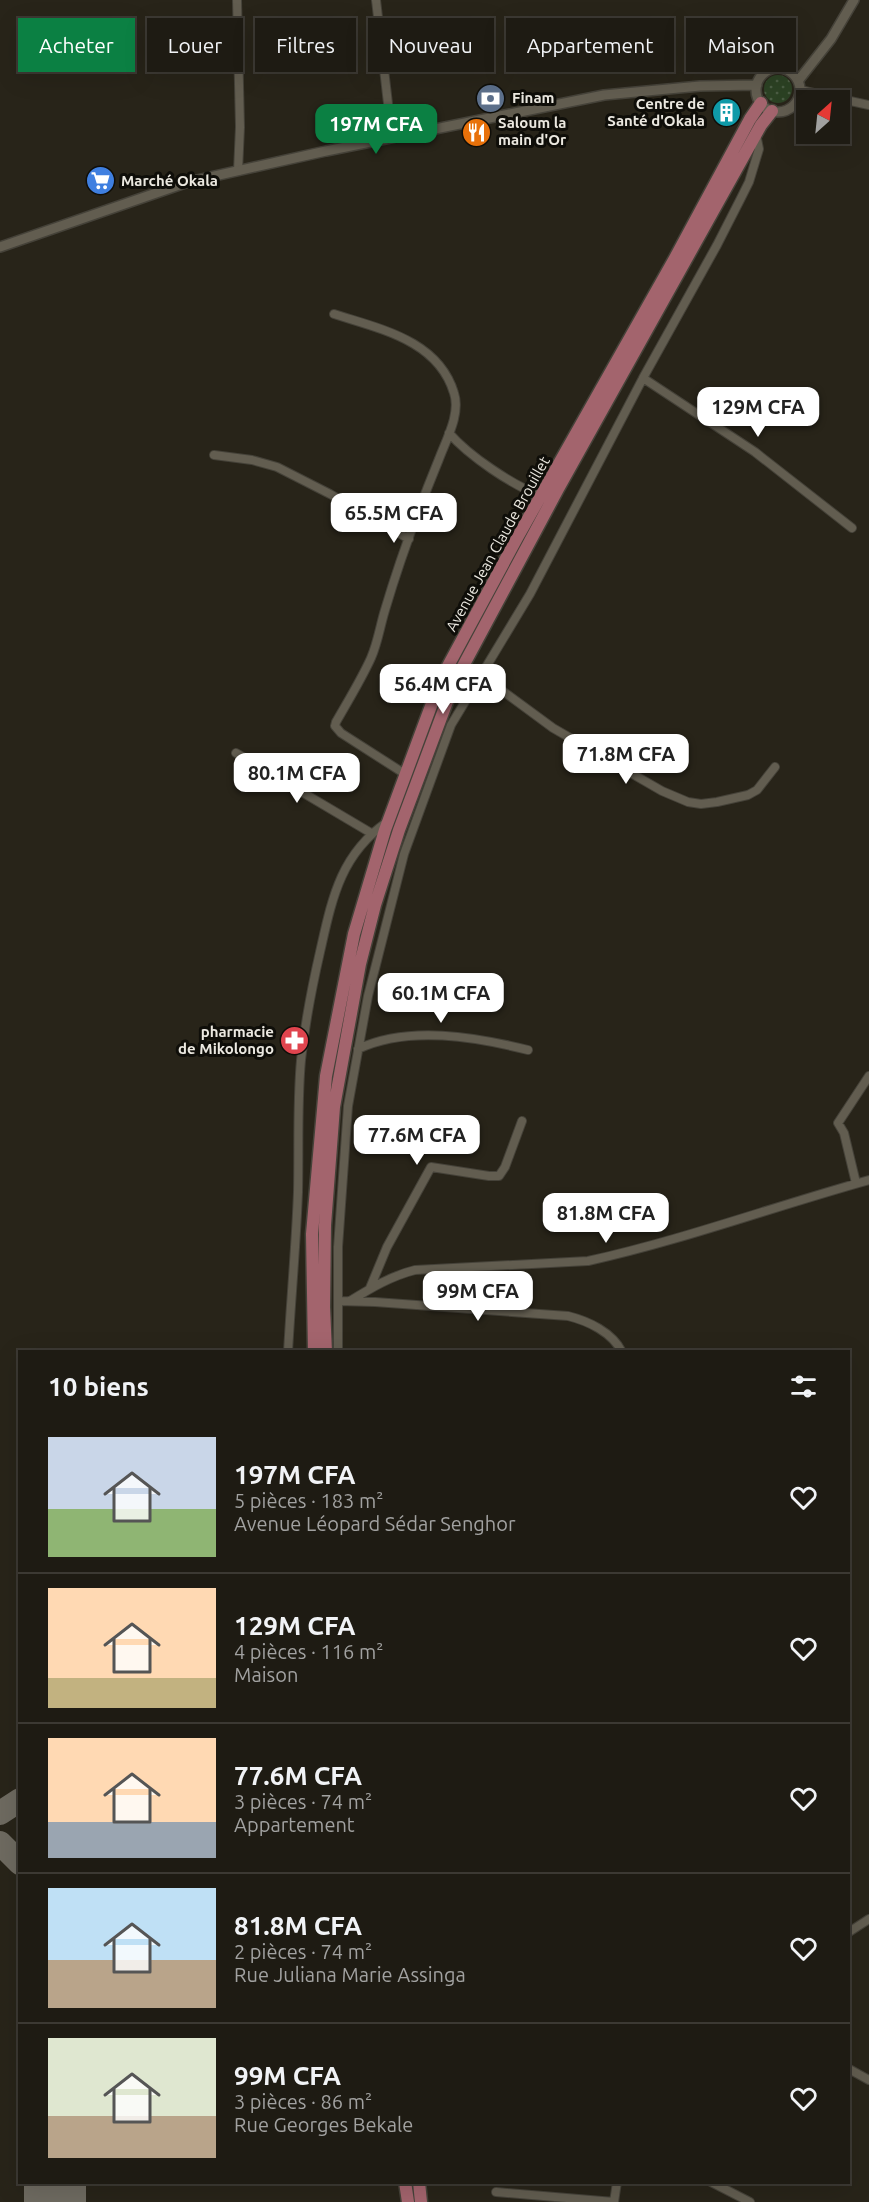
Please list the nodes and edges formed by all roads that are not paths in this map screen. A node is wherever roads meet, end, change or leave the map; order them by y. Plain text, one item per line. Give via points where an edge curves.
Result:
1 (237, 0) edge
2 (376, 0) edge
3 (854, 0) edge
4 (757, 85) junction
5 (799, 86) junction
6 (761, 103) junction
7 (869, 105) edge
8 (772, 111) junction
9 (756, 134) junction
10 (392, 138) junction
11 (237, 171) junction
12 (0, 247) edge
13 (334, 314) dead end
14 (643, 378) junction
15 (449, 433) junction
16 (214, 455) dead end
17 (541, 496) junction
18 (852, 528) dead end
19 (409, 539) junction
20 (481, 675) junction
21 (236, 753) dead end
22 (775, 767) dead end
23 (405, 774) junction
24 (388, 821) junction
25 (371, 833) junction
26 (358, 1049) junction
27 (528, 1050) dead end
28 (869, 1076) edge
29 (522, 1120) dead end
30 (869, 1180) edge
31 (856, 1183) junction
32 (370, 1288) junction
33 (338, 1301) junction
34 (350, 1301) junction
35 (288, 1350) edge
36 (314, 1350) edge
37 (326, 1350) edge
38 (338, 1350) edge
39 (621, 1350) edge
40 (869, 1919) edge
41 (850, 1931) edge
42 (850, 2070) edge
43 (869, 2080) edge
44 (405, 2184) edge
45 (418, 2184) edge
46 (617, 2184) edge
47 (715, 2184) edge
48 (496, 2192) dead end
49 (408, 2202) edge
50 (421, 2202) edge
51 (614, 2202) edge
52 (750, 2202) edge

1 - 11 street
2 - 10 street
3 - 5 street
4 - 5 street via 765,73 780,68 794,75
4 - 6 street
4 - 10 street via 614,94
5 - 7 street
5 - 8 street via 790,109
6 - 8 street
6 - 17 main road, Avenue Jean Claude Brouillet
8 - 9 main road, Avenue Jean Claude Brouillet
9 - 14 street via 759,149 741,198
9 - 37 main road, Avenue Jean Claude Brouillet via 454,683 399,830 366,939 336,1097 326,1197
10 - 11 street
11 - 12 street via 181,184
13 - 15 street via 410,340 430,354 454,393 456,404
14 - 18 street via 755,452
14 - 20 street via 530,594
15 - 17 street via 468,452 526,491
15 - 19 street
16 - 19 street via 277,467
17 - 23 main road, Avenue Jean Claude Brouillet via 441,679
19 - 23 street via 372,657 335,726
20 - 22 street via 563,734 688,802 700,804 748,795 757,790
20 - 26 street via 442,746 404,854
21 - 25 street
23 - 24 main road, Avenue Jean Claude Brouillet
24 - 25 street
24 - 36 main road, Avenue Jean Claude Brouillet via 354,934 326,1076 312,1234
25 - 35 street via 334,892 308,1012 298,1108
26 - 27 street via 392,1037 420,1036 479,1039
26 - 33 street via 341,1187
28 - 31 street via 838,1123
29 - 32 street via 499,1176 431,1167 387,1247
30 - 31 street
31 - 32 street via 706,1230 588,1261 415,1270
32 - 34 street
33 - 34 street
33 - 38 street
34 - 39 street via 568,1316 600,1330
40 - 41 street
42 - 43 street
44 - 49 main road
45 - 50 main road
46 - 51 street
47 - 52 street
48 - 51 street

